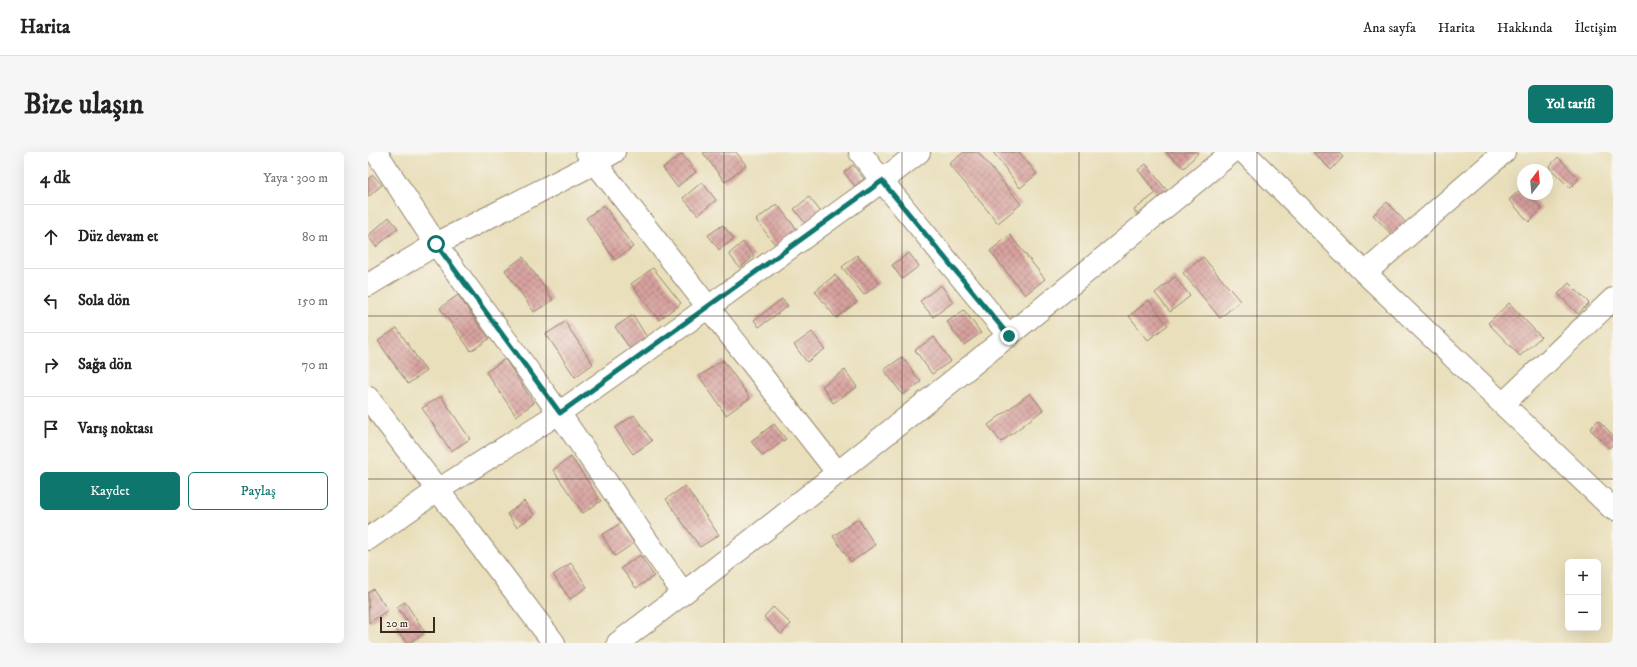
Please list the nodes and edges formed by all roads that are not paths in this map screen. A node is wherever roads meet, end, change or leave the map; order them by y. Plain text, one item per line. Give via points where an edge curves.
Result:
1 (376, 152) edge
2 (614, 152) edge
3 (860, 152) edge
4 (919, 152) edge
5 (1232, 152) edge
6 (1244, 152) edge
7 (1504, 152) edge
8 (591, 158) edge
9 (882, 181) junction
10 (436, 244) junction
11 (1365, 273) junction
12 (368, 285) edge
13 (1613, 299) edge
14 (707, 308) junction
15 (1009, 336) junction
16 (368, 398) edge
17 (1504, 403) junction
18 (560, 413) junction
19 (837, 472) junction
20 (438, 490) junction
21 (1613, 509) edge
22 (368, 539) edge
23 (684, 593) junction
24 (554, 643) edge
25 (618, 643) edge

1 - 10 street
2 - 8 street
3 - 9 street
4 - 9 street
5 - 15 street
6 - 11 street
7 - 11 street
8 - 10 street
8 - 14 street
9 - 14 street
9 - 15 street
10 - 12 street
10 - 18 street
11 - 17 street
13 - 17 street
14 - 18 street
14 - 19 street
15 - 19 street
16 - 20 street
17 - 21 street
18 - 20 street
18 - 23 street
19 - 23 street
20 - 22 street
20 - 24 street
23 - 25 street

